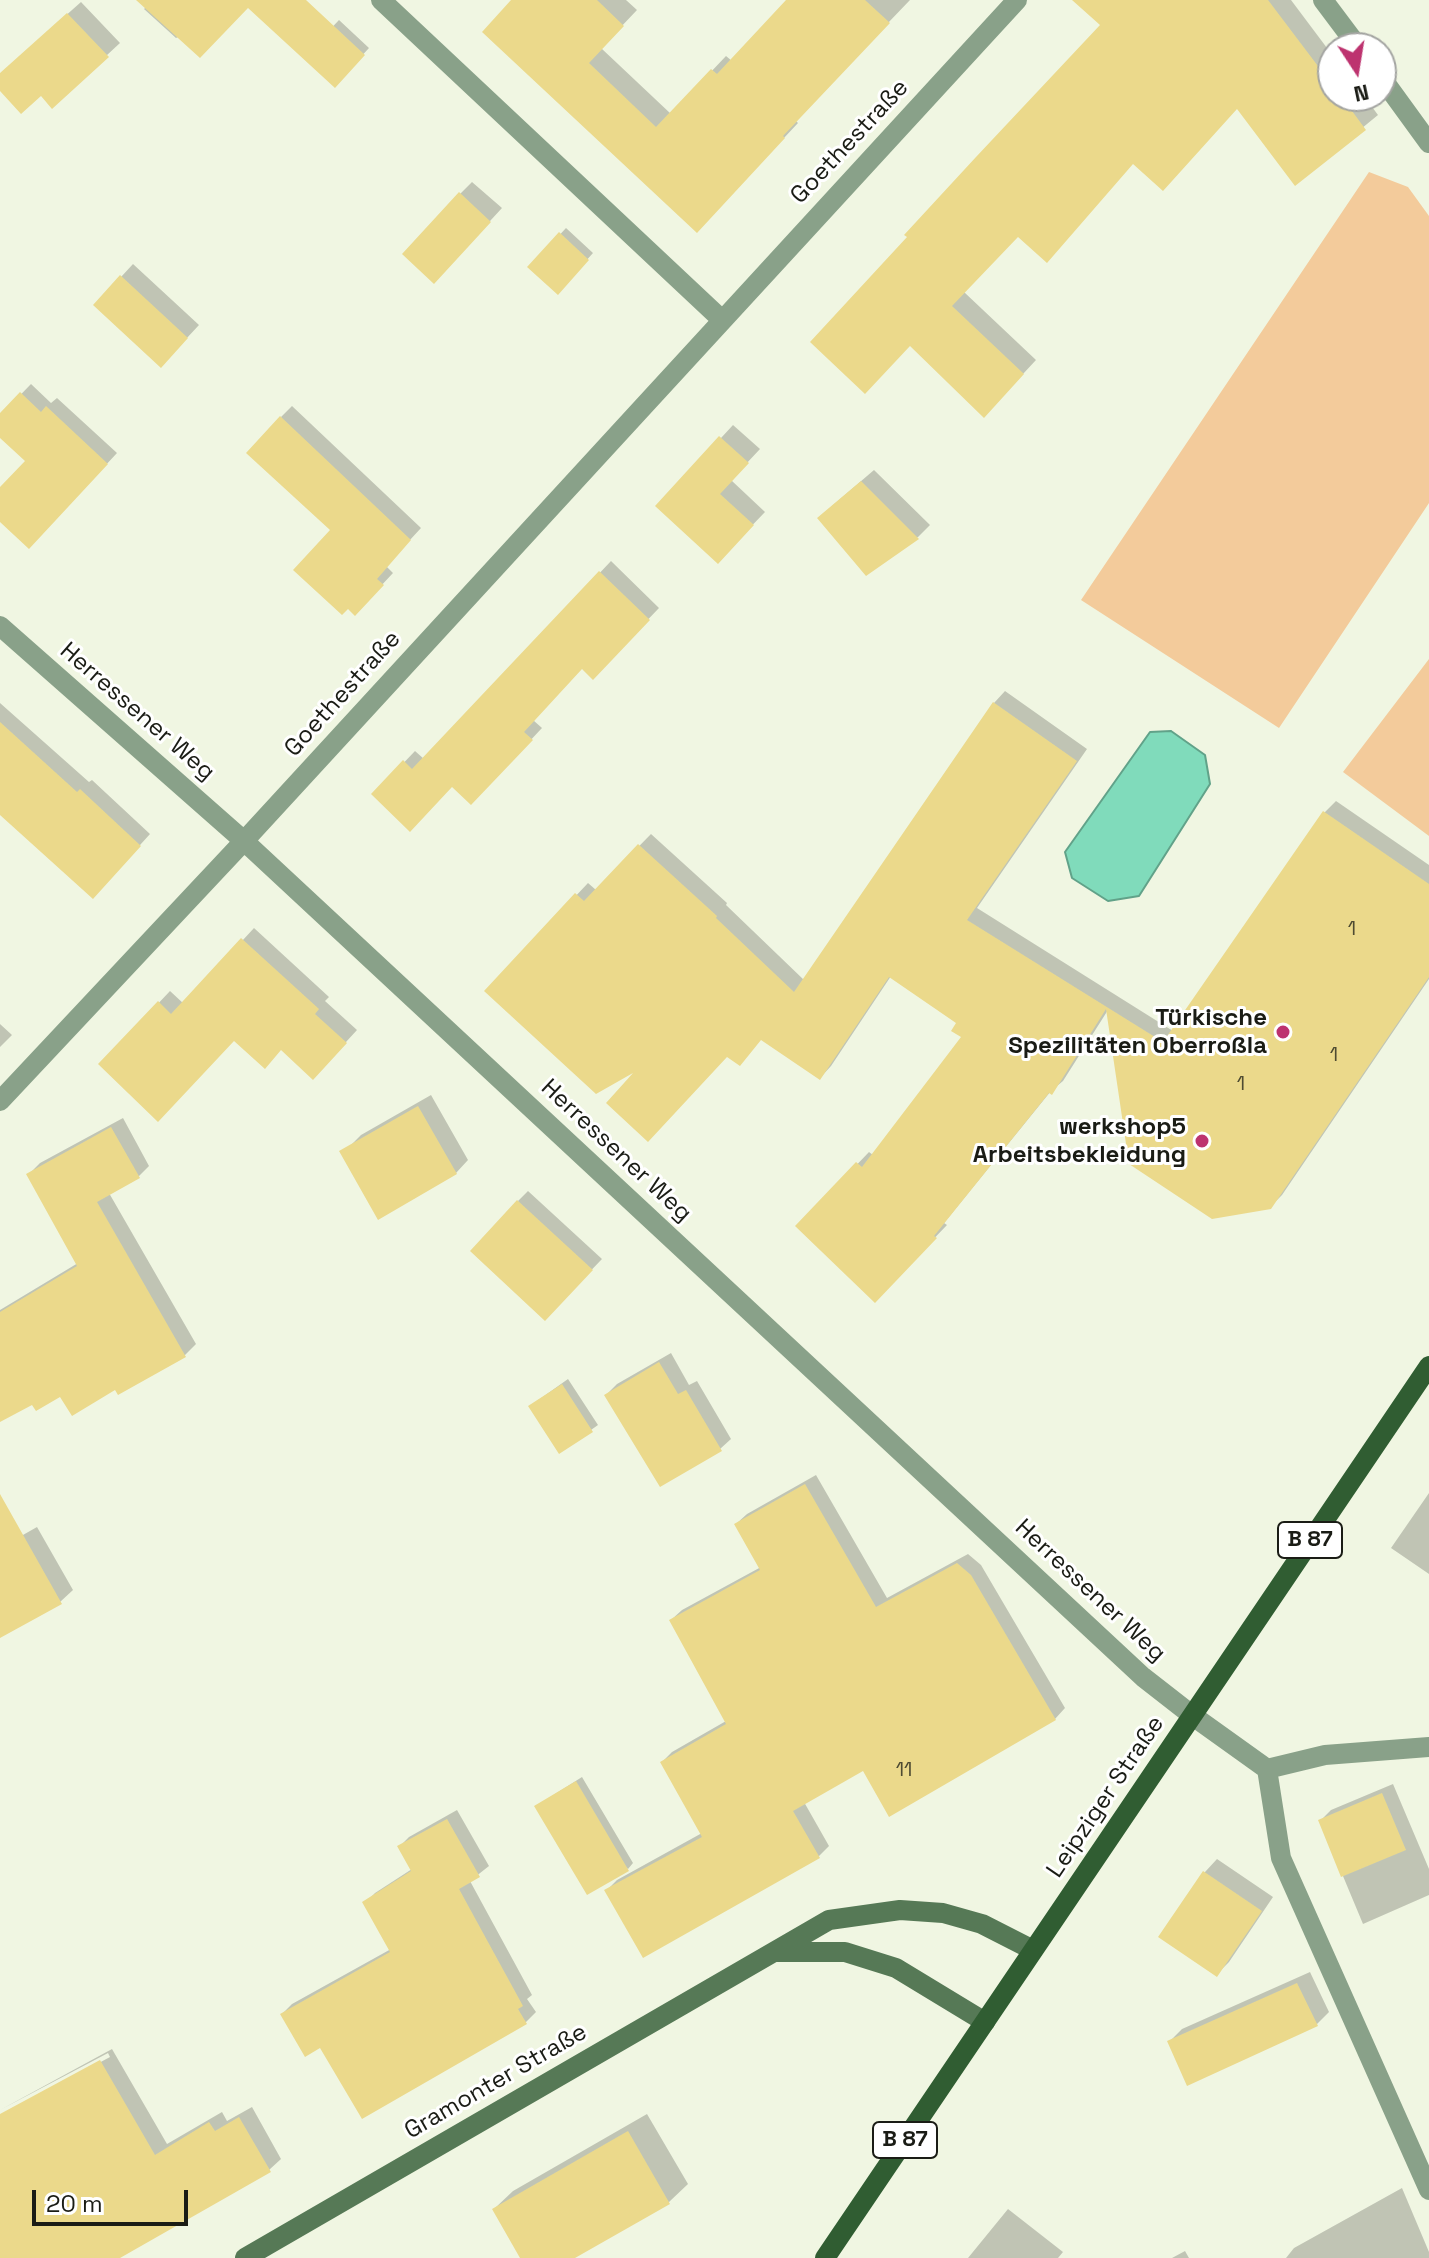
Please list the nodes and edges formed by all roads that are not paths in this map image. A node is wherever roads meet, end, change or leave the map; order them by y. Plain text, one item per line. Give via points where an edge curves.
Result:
1 (381, 0) edge
2 (1017, 0) edge
3 (1323, 0) edge
4 (1347, 32) edge
5 (1397, 99) edge
6 (1429, 143) edge
7 (721, 319) junction
8 (0, 626) edge
9 (244, 841) junction
10 (0, 1101) edge
11 (1429, 1366) edge
12 (1193, 1716) junction
13 (1429, 1747) edge
14 (1267, 1769) junction
15 (1033, 1950) junction
16 (774, 1952) junction
17 (985, 2022) junction
18 (1429, 2190) edge
19 (245, 2258) edge
20 (825, 2258) edge

1 - 7 street
2 - 7 street, Goethestraße
3 - 4 street
5 - 6 street
7 - 9 street, Goethestraße
8 - 9 street, Herressener Weg
9 - 10 street, Goethestraße
9 - 12 street, Herressener Weg via 1143,1677
11 - 12 main road, Leipziger Straße / B 87
12 - 14 street, Herressener Weg
12 - 15 main road, Leipziger Straße / B 87
13 - 14 street via 1325,1755
14 - 18 street via 1281,1858
15 - 16 street, Gramonter Straße via 982,1924 943,1913 900,1910 829,1920
15 - 17 main road, Leipziger Straße / B 87
16 - 17 street via 845,1952 896,1968
16 - 19 street, Gramonter Straße
17 - 20 main road, Leipziger Straße / B 87

